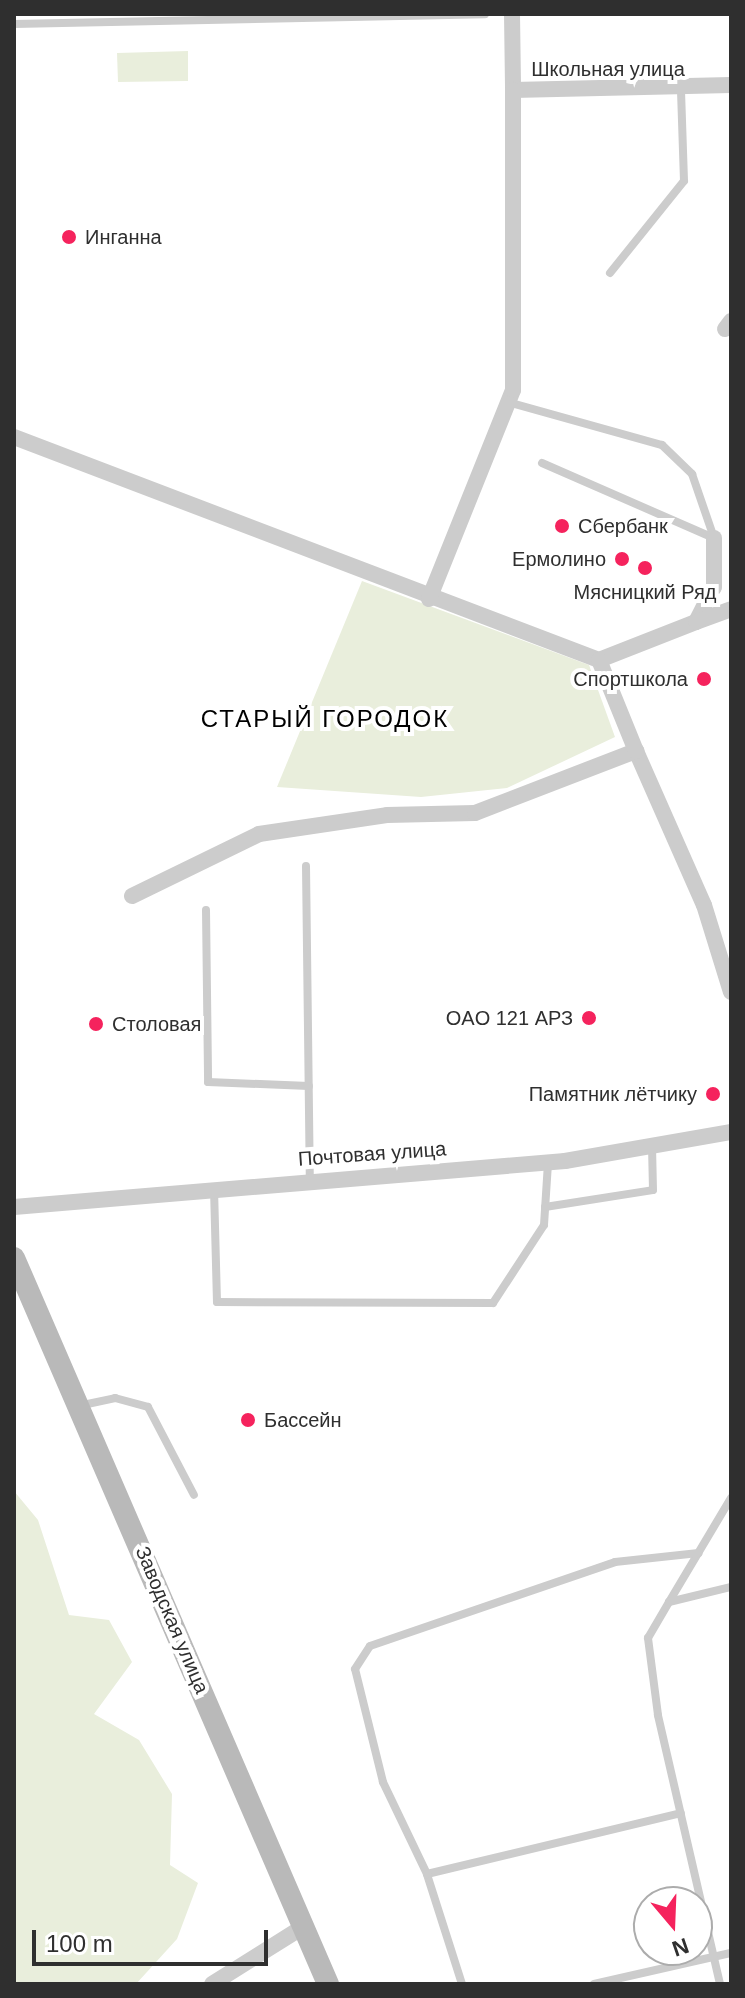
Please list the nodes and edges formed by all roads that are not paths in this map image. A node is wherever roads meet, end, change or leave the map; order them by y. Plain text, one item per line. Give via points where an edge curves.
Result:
1 (485, 14) edge
2 (512, 14) edge
3 (14, 24) edge
4 (731, 85) edge
5 (681, 89) junction
6 (513, 90) junction
7 (610, 273) dead end
8 (508, 402) junction
9 (14, 437) edge
10 (542, 463) dead end
11 (714, 538) junction
12 (429, 599) junction
13 (731, 609) edge
14 (696, 622) junction
15 (599, 660) junction
16 (636, 751) junction
17 (306, 866) dead end
18 (132, 896) dead end
19 (206, 910) dead end
20 (731, 992) edge
21 (309, 1086) junction
22 (731, 1132) edge
23 (652, 1146) junction
24 (548, 1162) junction
25 (310, 1178) junction
26 (213, 1187) junction
27 (14, 1207) edge
28 (545, 1207) junction
29 (14, 1258) edge
30 (77, 1406) junction
31 (194, 1495) dead end
32 (731, 1498) edge
33 (699, 1553) junction
34 (731, 1587) edge
35 (669, 1602) junction
36 (681, 1813) junction
37 (427, 1874) junction
38 (303, 1927) junction
39 (731, 1953) edge
40 (714, 1955) junction
41 (212, 1984) edge
42 (328, 1984) edge
43 (462, 1984) edge
44 (594, 1984) edge
45 (720, 1984) edge

1 - 3 lane
2 - 6 street, Школьная улица
4 - 5 street, Школьная улица
5 - 6 street, Школьная улица
5 - 7 lane via 684,181
6 - 8 street via 513,390
8 - 11 lane via 662,445 692,474
8 - 12 street
9 - 12 street
10 - 11 lane
11 - 14 street via 714,587
12 - 15 street
13 - 14 street
14 - 15 street
15 - 16 street
16 - 18 street via 475,813 387,815 259,834
16 - 20 street via 704,905
17 - 21 lane
19 - 21 lane via 208,1082
21 - 25 lane
22 - 23 street, Почтовая улица
23 - 24 street, Почтовая улица
23 - 28 lane via 653,1190
24 - 25 street, Почтовая улица
24 - 28 lane
25 - 26 street, Почтовая улица
26 - 27 street, Почтовая улица
26 - 28 lane via 217,1302 493,1303 544,1225
29 - 30 main road, Заводская улица
30 - 31 lane via 115,1398 148,1407
30 - 38 main road, Заводская улица
32 - 33 lane
33 - 35 lane
33 - 37 lane via 615,1562 370,1646 355,1669 383,1782
34 - 35 lane
35 - 36 lane via 648,1638 658,1715
36 - 37 lane
36 - 40 lane
37 - 43 lane
38 - 41 street
38 - 42 main road, Заводская улица
39 - 40 lane
40 - 44 lane
40 - 45 lane

